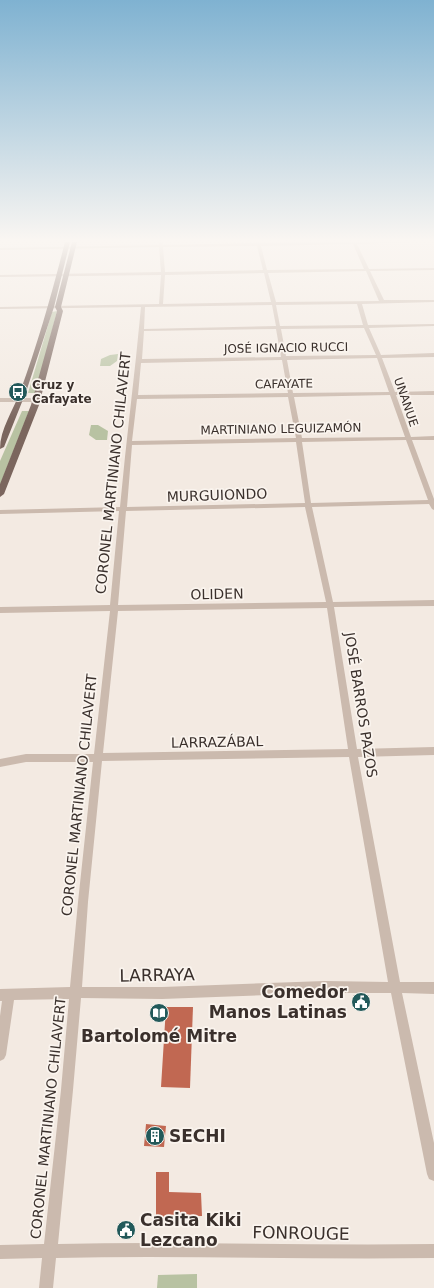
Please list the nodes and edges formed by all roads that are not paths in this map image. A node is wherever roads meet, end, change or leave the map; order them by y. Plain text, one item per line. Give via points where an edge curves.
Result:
1 (56, 302) edge
2 (57, 302) edge
3 (161, 302) edge
4 (354, 302) edge
5 (359, 302) edge
6 (274, 304) junction
7 (143, 306) junction
8 (161, 306) junction
9 (55, 307) junction
10 (0, 308) edge
11 (434, 325) edge
12 (366, 326) junction
13 (278, 328) junction
14 (142, 330) junction
15 (434, 355) edge
16 (379, 356) junction
17 (284, 358) junction
18 (139, 361) junction
19 (391, 393) junction
20 (434, 393) edge
21 (291, 395) junction
22 (135, 397) junction
23 (0, 400) edge
24 (20, 402) junction
25 (36, 402) junction
26 (0, 405) edge
27 (408, 438) junction
28 (434, 438) edge
29 (299, 440) junction
30 (129, 443) junction
31 (0, 447) edge
32 (0, 494) edge
33 (308, 504) junction
34 (433, 504) edge
35 (123, 510) junction
36 (0, 512) edge
37 (434, 603) edge
38 (330, 605) junction
39 (114, 608) junction
40 (0, 610) edge
41 (434, 751) edge
42 (353, 752) junction
43 (98, 757) junction
44 (0, 763) edge
45 (396, 986) junction
46 (434, 988) edge
47 (75, 993) junction
48 (5, 995) edge
49 (0, 1055) edge
50 (434, 1174) edge
51 (50, 1251) junction
52 (434, 1251) edge
53 (0, 1252) edge
54 (46, 1288) edge

1 - 9 main road
2 - 9 main road
3 - 8 street
4 - 6 street
5 - 12 street, UNANUE
6 - 8 street
6 - 13 street, JOSÉ BARROS PAZOS
7 - 8 street
7 - 9 street
7 - 14 street, CORONEL MARTINIANO CHILAVERT
9 - 10 street
9 - 24 main road
9 - 25 main road via 60,311
11 - 12 street
12 - 13 street
12 - 16 street, UNANUE
13 - 14 street
13 - 17 street, JOSÉ BARROS PAZOS
14 - 18 street, CORONEL MARTINIANO CHILAVERT
15 - 16 street, JOSÉ IGNACIO RUCCI
16 - 17 street, JOSÉ IGNACIO RUCCI
16 - 19 street, UNANUE
17 - 18 street, JOSÉ IGNACIO RUCCI
17 - 21 street, JOSÉ BARROS PAZOS
18 - 22 street, CORONEL MARTINIANO CHILAVERT
19 - 20 street, CAFAYATE
19 - 21 street, CAFAYATE
19 - 27 street, UNANUE
21 - 22 street, CAFAYATE
21 - 29 street, JOSÉ BARROS PAZOS
22 - 30 street, CORONEL MARTINIANO CHILAVERT
23 - 24 street
24 - 25 street
24 - 26 street
24 - 31 main road
25 - 32 main road
27 - 28 street, MARTINIANO LEGUIZAMÓN
27 - 29 street, MARTINIANO LEGUIZAMÓN
27 - 34 street, UNANUE
29 - 30 street, MARTINIANO LEGUIZAMÓN
29 - 33 street, JOSÉ BARROS PAZOS
30 - 35 street, CORONEL MARTINIANO CHILAVERT
33 - 34 street, MURGUIONDO
33 - 35 street, MURGUIONDO
33 - 38 street, JOSÉ BARROS PAZOS
35 - 36 street, MURGUIONDO
35 - 39 street, CORONEL MARTINIANO CHILAVERT
37 - 38 street, OLIDEN
38 - 39 street, OLIDEN
38 - 42 street, JOSÉ BARROS PAZOS
39 - 40 street, OLIDEN
39 - 43 street, CORONEL MARTINIANO CHILAVERT
41 - 42 street, LARRAZÁBAL
42 - 43 street, LARRAZÁBAL
42 - 45 street, JOSÉ BARROS PAZOS
43 - 44 street, LARRAZÁBAL via 26,758
43 - 47 street, CORONEL MARTINIANO CHILAVERT
45 - 46 street, LARRAYA
45 - 47 street, LARRAYA
45 - 50 street, JOSÉ BARROS PAZOS
47 - 48 street, LARRAYA
47 - 51 street, CORONEL MARTINIANO CHILAVERT
48 - 49 street
51 - 52 street, FONROUGE
51 - 53 street, FONROUGE
51 - 54 street, CORONEL MARTINIANO CHILAVERT

